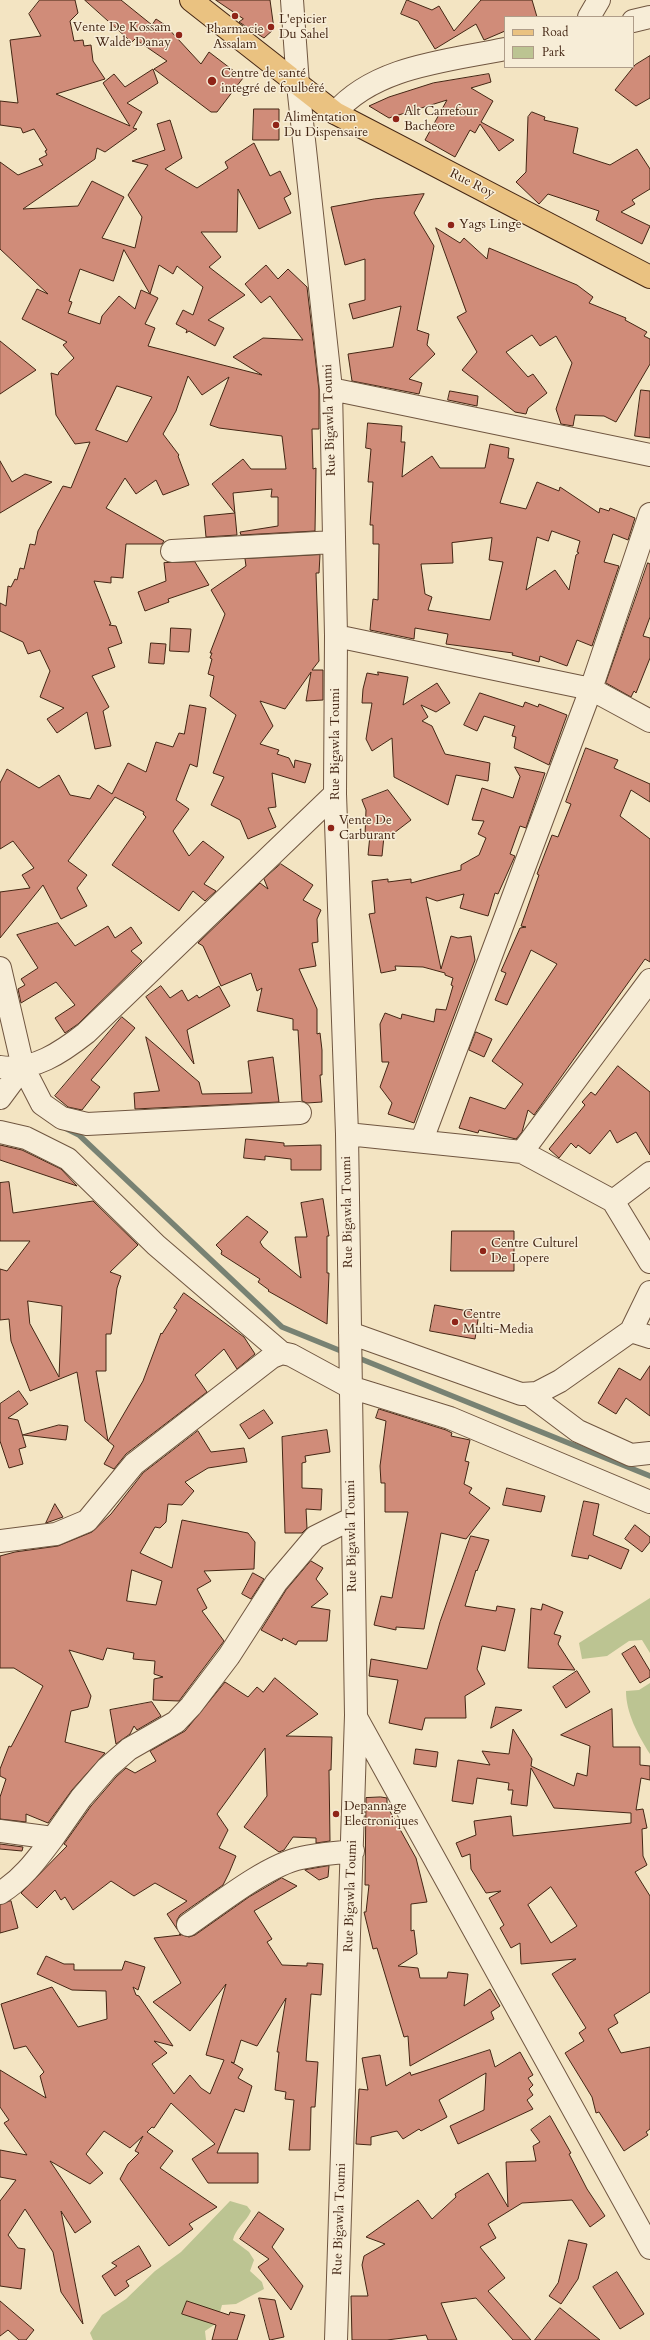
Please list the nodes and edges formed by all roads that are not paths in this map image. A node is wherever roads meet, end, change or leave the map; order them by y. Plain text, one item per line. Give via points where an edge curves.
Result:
1 (191, 0) edge
2 (292, 0) edge
3 (599, 0) edge
4 (590, 16) edge
5 (650, 17) edge
6 (634, 21) edge
7 (504, 49) edge
8 (298, 85) junction
9 (335, 114) junction
10 (650, 277) edge
11 (331, 389) junction
12 (650, 455) edge
13 (650, 514) edge
14 (334, 542) junction
15 (645, 547) edge
16 (172, 551) dead end
17 (336, 636) junction
18 (591, 689) junction
19 (650, 721) edge
20 (335, 794) junction
21 (0, 968) edge
22 (650, 980) edge
23 (0, 1067) edge
24 (23, 1067) junction
25 (0, 1098) edge
26 (300, 1113) dead end
27 (0, 1132) edge
28 (347, 1134) junction
29 (422, 1140) junction
30 (522, 1152) junction
31 (650, 1173) edge
32 (613, 1201) junction
33 (650, 1262) edge
34 (650, 1292) edge
35 (641, 1334) edge
36 (350, 1339) junction
37 (282, 1353) junction
38 (350, 1383) junction
39 (530, 1395) junction
40 (650, 1453) edge
41 (650, 1502) edge
42 (351, 1518) junction
43 (0, 1541) edge
44 (356, 1715) junction
45 (0, 1831) edge
46 (53, 1838) junction
47 (353, 1851) junction
48 (0, 1893) edge
49 (188, 1925) dead end
50 (650, 2248) edge
51 (336, 2340) edge

1 - 8 main road, Rue Roy
2 - 8 street, Rue Bigawla Toumi
3 - 4 street
5 - 6 street
7 - 9 street via 410,70 373,83 355,94
8 - 9 main road, Rue Roy
8 - 11 street, Rue Bigawla Toumi
9 - 10 main road, Rue Roy
11 - 12 street
11 - 14 street, Rue Bigawla Toumi
13 - 15 street
14 - 16 street
14 - 17 street, Rue Bigawla Toumi
15 - 18 street
17 - 18 street
17 - 20 street, Rue Bigawla Toumi
18 - 19 street
18 - 29 street
20 - 24 street via 86,1033 64,1050
20 - 28 street, Rue Bigawla Toumi
21 - 24 street
22 - 30 street
23 - 24 street
24 - 25 street
24 - 26 street via 42,1104 62,1118 87,1124
27 - 37 street via 26,1138 68,1159 156,1245
28 - 29 street
28 - 36 street, Rue Bigawla Toumi
29 - 30 street
30 - 32 street
31 - 32 street
32 - 33 street
34 - 35 street
35 - 39 street via 560,1381
36 - 38 street, Rue Bigawla Toumi
36 - 39 street
37 - 38 street
37 - 43 street via 272,1357 134,1464 87,1521 56,1534
38 - 41 street via 450,1418
38 - 42 street, Rue Bigawla Toumi
39 - 40 street via 578,1431 631,1455
42 - 44 street, Rue Bigawla Toumi
42 - 46 street via 315,1536 276,1583 229,1656 191,1706 176,1722 129,1750 107,1768 81,1798
44 - 47 street, Rue Bigawla Toumi
44 - 50 street
45 - 46 street
46 - 48 street via 28,1871
47 - 49 street via 300,1858 286,1864 246,1886
47 - 51 street, Rue Bigawla Toumi

